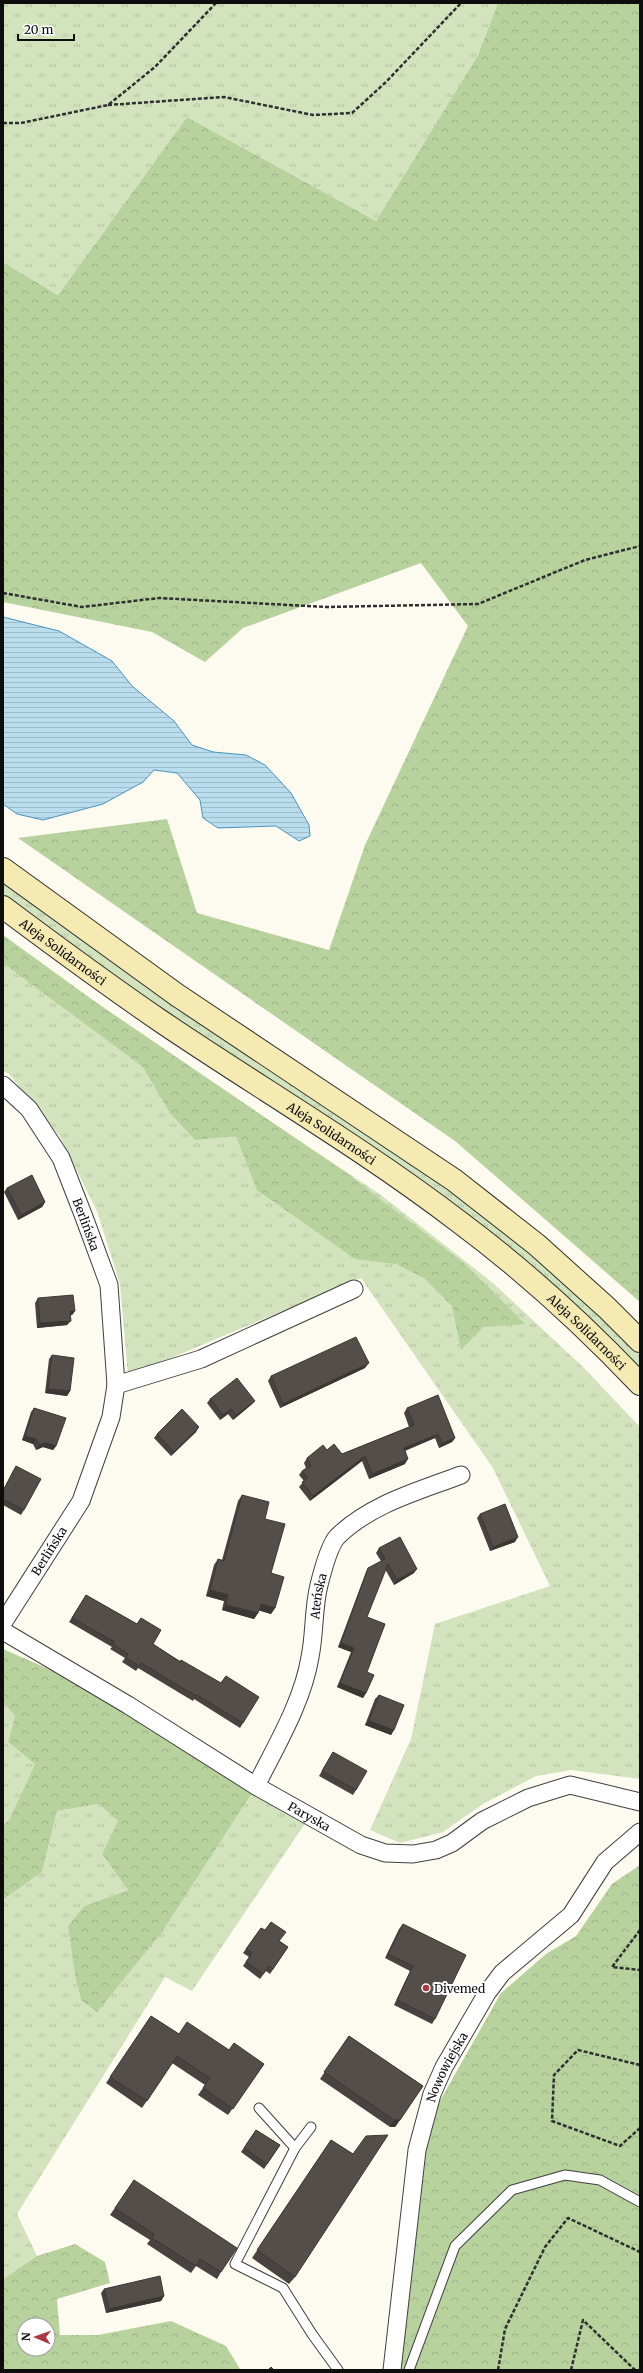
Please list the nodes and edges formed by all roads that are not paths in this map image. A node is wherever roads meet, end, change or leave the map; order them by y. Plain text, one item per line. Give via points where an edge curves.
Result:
1 (3, 869) edge
2 (3, 907) edge
3 (3, 1085) edge
4 (354, 1289) dead end
5 (640, 1341) edge
6 (640, 1384) edge
7 (116, 1385) junction
8 (461, 1475) dead end
9 (3, 1622) edge
10 (3, 1631) edge
11 (256, 1786) junction
12 (640, 1802) edge
13 (640, 1832) edge
14 (259, 2108) dead end
15 (311, 2127) dead end
16 (295, 2148) junction
17 (640, 2202) edge
18 (338, 2370) edge
19 (392, 2370) edge
20 (409, 2370) edge

1 - 5 main road via 177,995 454,1180 537,1245
2 - 6 main road, Aleja Solidarności via 161,1021 372,1160 459,1221 540,1287
3 - 7 street, Berlińska via 29,1109 60,1158 84,1218 109,1285
4 - 7 street via 201,1359
7 - 9 street, Berlińska via 111,1417 81,1500
8 - 11 street, Ateńska via 404,1496 360,1518 336,1538 322,1571 314,1605 310,1658 296,1702
10 - 11 street, Paryska via 128,1705
11 - 12 street, Paryska via 361,1845 385,1854 414,1854 436,1850 452,1843 482,1821 528,1798 570,1785
13 - 19 street, Nowowiejska via 605,1862 571,1915 502,1973 487,1993 444,2067 432,2094 417,2150
14 - 16 lane
15 - 16 lane
16 - 18 lane via 235,2264 283,2288
17 - 20 lane via 600,2180 565,2175 512,2190 455,2246

